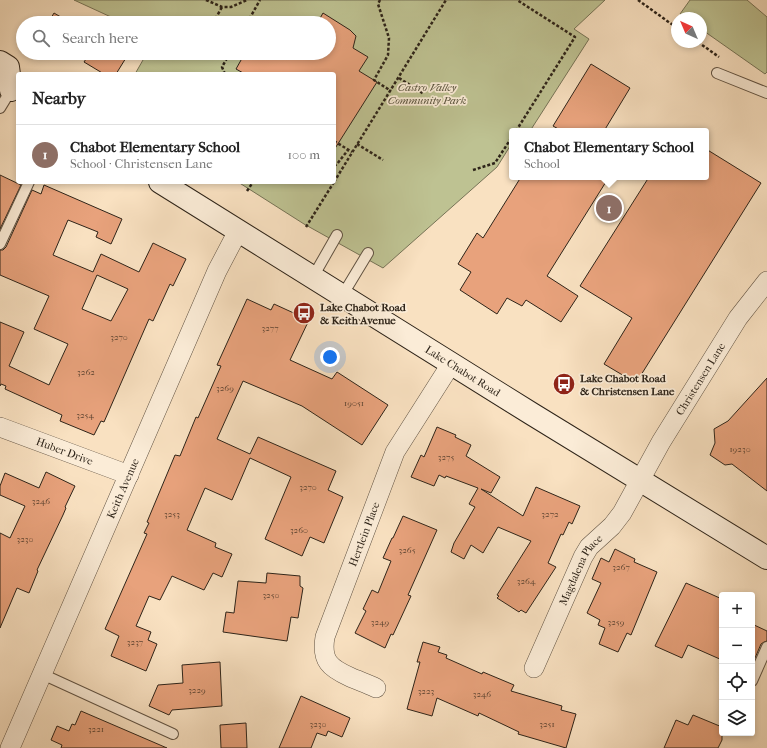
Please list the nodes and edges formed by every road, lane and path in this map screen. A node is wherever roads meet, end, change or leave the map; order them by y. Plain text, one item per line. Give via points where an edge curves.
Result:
1 (206, 0) edge
2 (248, 0) edge
3 (260, 0) edge
4 (379, 0) edge
5 (446, 0) edge
6 (517, 0) edge
7 (638, 0) edge
8 (222, 7) junction
9 (217, 16) edge
10 (251, 16) edge
11 (671, 24) edge
12 (706, 48) edge
13 (226, 60) edge
14 (0, 62) edge
15 (725, 62) dead end
16 (224, 72) edge
17 (717, 74) dead end
18 (399, 78) junction
19 (391, 91) junction
20 (10, 92) edge
21 (767, 93) edge
22 (424, 94) dead end
23 (0, 108) edge
24 (518, 128) edge
25 (336, 142) edge
26 (509, 142) edge
27 (357, 144) junction
28 (348, 150) junction
29 (352, 152) junction
30 (383, 160) dead end
31 (336, 165) edge
32 (473, 170) dead end
33 (336, 179) edge
34 (28, 184) edge
35 (163, 184) edge
36 (251, 184) edge
37 (333, 184) edge
38 (247, 191) dead end
39 (306, 227) dead end
40 (238, 231) junction
41 (337, 235) dead end
42 (0, 244) edge
43 (368, 253) dead end
44 (312, 277) junction
45 (767, 282) edge
46 (342, 296) junction
47 (451, 364) junction
48 (0, 427) edge
49 (129, 474) junction
50 (639, 480) junction
51 (767, 558) edge
52 (767, 647) edge
53 (534, 668) dead end
54 (42, 674) junction
55 (755, 674) edge
56 (376, 688) dead end
57 (173, 734) dead end
58 (10, 748) edge

1 - 8 path
2 - 8 path
3 - 10 path
4 - 19 path via 389,38 388,55 374,80
5 - 18 path
6 - 24 path via 575,36
7 - 11 path
8 - 9 path
12 - 15 path
13 - 16 path via 222,67
14 - 20 main road via 8,67
17 - 21 lane
18 - 19 path
18 - 22 path
19 - 27 path
20 - 23 lane
25 - 28 path
26 - 32 path via 495,163
27 - 29 path
27 - 30 path
28 - 29 path
28 - 31 path
29 - 33 path
34 - 42 lane
35 - 40 main road, Lake Chabot Road
36 - 38 path
37 - 39 path
40 - 44 main road, Lake Chabot Road
40 - 49 street, Keith Avenue via 217,271
41 - 44 lane
43 - 46 lane
44 - 46 main road, Lake Chabot Road
45 - 50 street, Christensen Lane via 738,318
46 - 47 main road, Lake Chabot Road
47 - 50 main road, Lake Chabot Road
47 - 56 street, Hertlein Place via 395,452 325,637 328,663 335,670
48 - 49 street, Huber Drive
49 - 54 street, Keith Avenue
50 - 51 main road, Lake Chabot Road
50 - 53 street, Magdalena Place via 622,513 589,547 583,557
52 - 55 lane
54 - 57 lane
54 - 58 street, Keith Avenue

